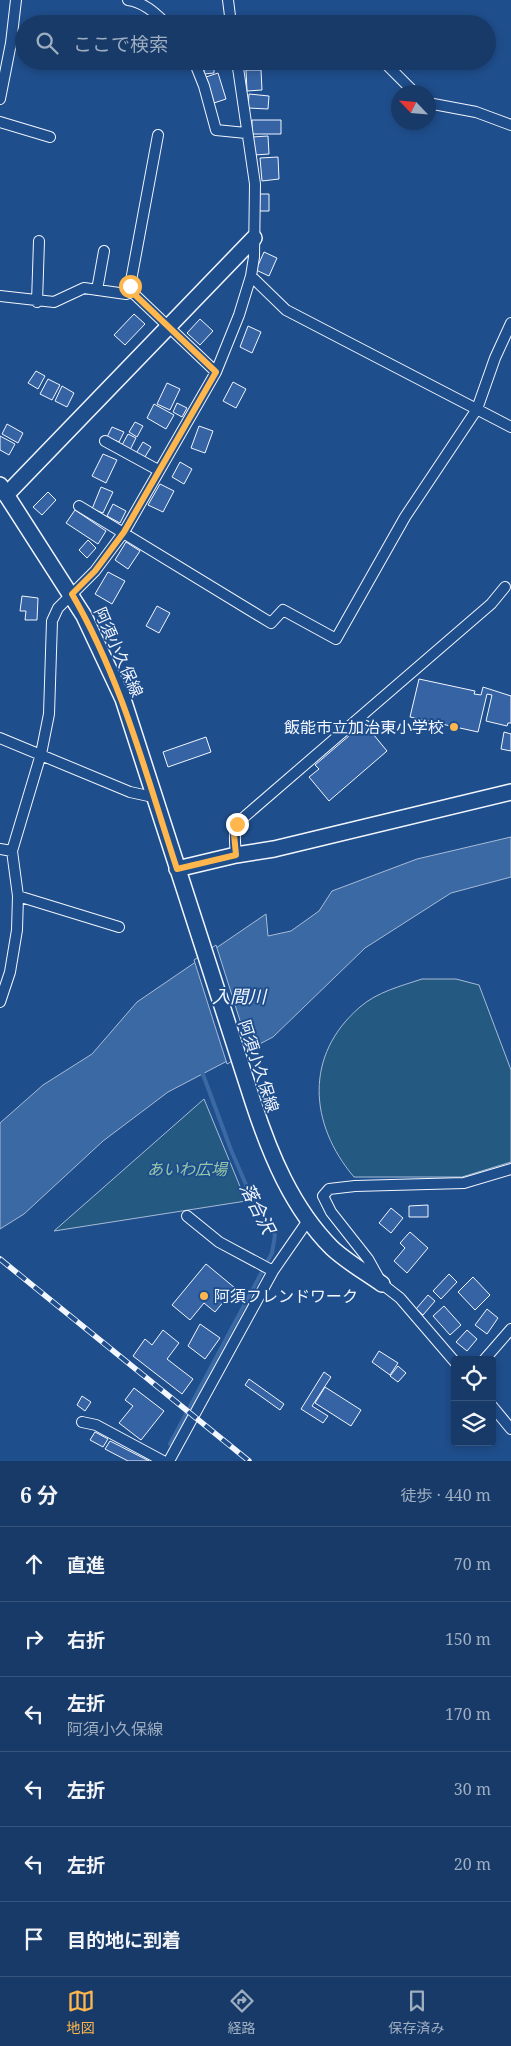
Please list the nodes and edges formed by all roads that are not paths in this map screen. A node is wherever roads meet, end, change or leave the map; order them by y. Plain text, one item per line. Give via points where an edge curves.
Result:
1 (16, 0) edge
2 (128, 0) edge
3 (228, 0) edge
4 (158, 15) edge
5 (230, 15) edge
6 (197, 70) edge
7 (238, 70) edge
8 (392, 70) edge
9 (407, 85) edge
10 (0, 99) edge
11 (436, 104) edge
12 (0, 122) edge
13 (511, 125) edge
14 (246, 133) junction
15 (158, 135) dead end
16 (50, 137) dead end
17 (254, 238) junction
18 (38, 241) dead end
19 (104, 251) dead end
20 (251, 276) junction
21 (96, 290) junction
22 (132, 292) junction
23 (0, 296) edge
24 (37, 302) junction
25 (511, 323) edge
26 (169, 326) junction
27 (216, 372) junction
28 (477, 409) junction
29 (511, 427) edge
30 (105, 441) dead end
31 (158, 470) junction
32 (3, 490) edge
33 (79, 506) dead end
34 (124, 532) junction
35 (505, 587) dead end
36 (72, 594) junction
37 (0, 738) edge
38 (40, 754) junction
39 (511, 792) edge
40 (153, 797) junction
41 (0, 849) edge
42 (12, 851) junction
43 (236, 855) junction
44 (177, 869) junction
45 (18, 896) junction
46 (119, 927) dead end
47 (4, 975) edge
48 (0, 1002) edge
49 (511, 1169) edge
50 (187, 1216) dead end
51 (309, 1219) junction
52 (268, 1269) junction
53 (382, 1284) junction
54 (511, 1329) edge
55 (487, 1356) edge
56 (451, 1357) edge
57 (496, 1411) edge
58 (82, 1422) dead end
59 (511, 1429) edge
60 (163, 1461) edge
61 (169, 1461) edge

1 - 10 street
2 - 4 street
3 - 5 street
6 - 14 street via 216,130
7 - 14 street
8 - 9 street
11 - 13 street via 476,112
12 - 16 street
14 - 17 street via 255,184
15 - 22 street via 130,286
17 - 20 street
17 - 26 street
18 - 24 street
19 - 21 street
20 - 27 street via 240,314
20 - 28 street via 286,310
21 - 22 street
21 - 24 street via 84,288 54,302
22 - 26 street
23 - 24 street
25 - 28 street
26 - 27 street
26 - 32 street
27 - 31 street
28 - 29 street
28 - 34 street via 405,517 336,639 282,610 271,623
30 - 31 street
31 - 34 street
32 - 36 street, 阿須小久保線
33 - 34 street
34 - 36 street via 95,571
35 - 43 street via 491,604 243,818 234,834
36 - 38 street via 58,608 50,631 49,714
36 - 40 street, 阿須小久保線 via 123,699
37 - 38 street
38 - 40 street via 130,792
38 - 42 street
39 - 43 street via 274,849
40 - 44 street, 阿須小久保線
41 - 42 street
42 - 45 street
43 - 44 street
44 - 51 street, 阿須小久保線 via 267,1144 281,1175
45 - 46 street
45 - 47 street via 17,930
47 - 48 street
49 - 53 street via 464,1184 329,1189 323,1196 331,1212 368,1258
50 - 52 street via 219,1242
51 - 52 street
51 - 53 street, 阿須小久保線 via 332,1248
52 - 61 street
53 - 56 street, 阿須小久保線 via 400,1298
54 - 55 street
57 - 59 street
58 - 60 street via 96,1425

